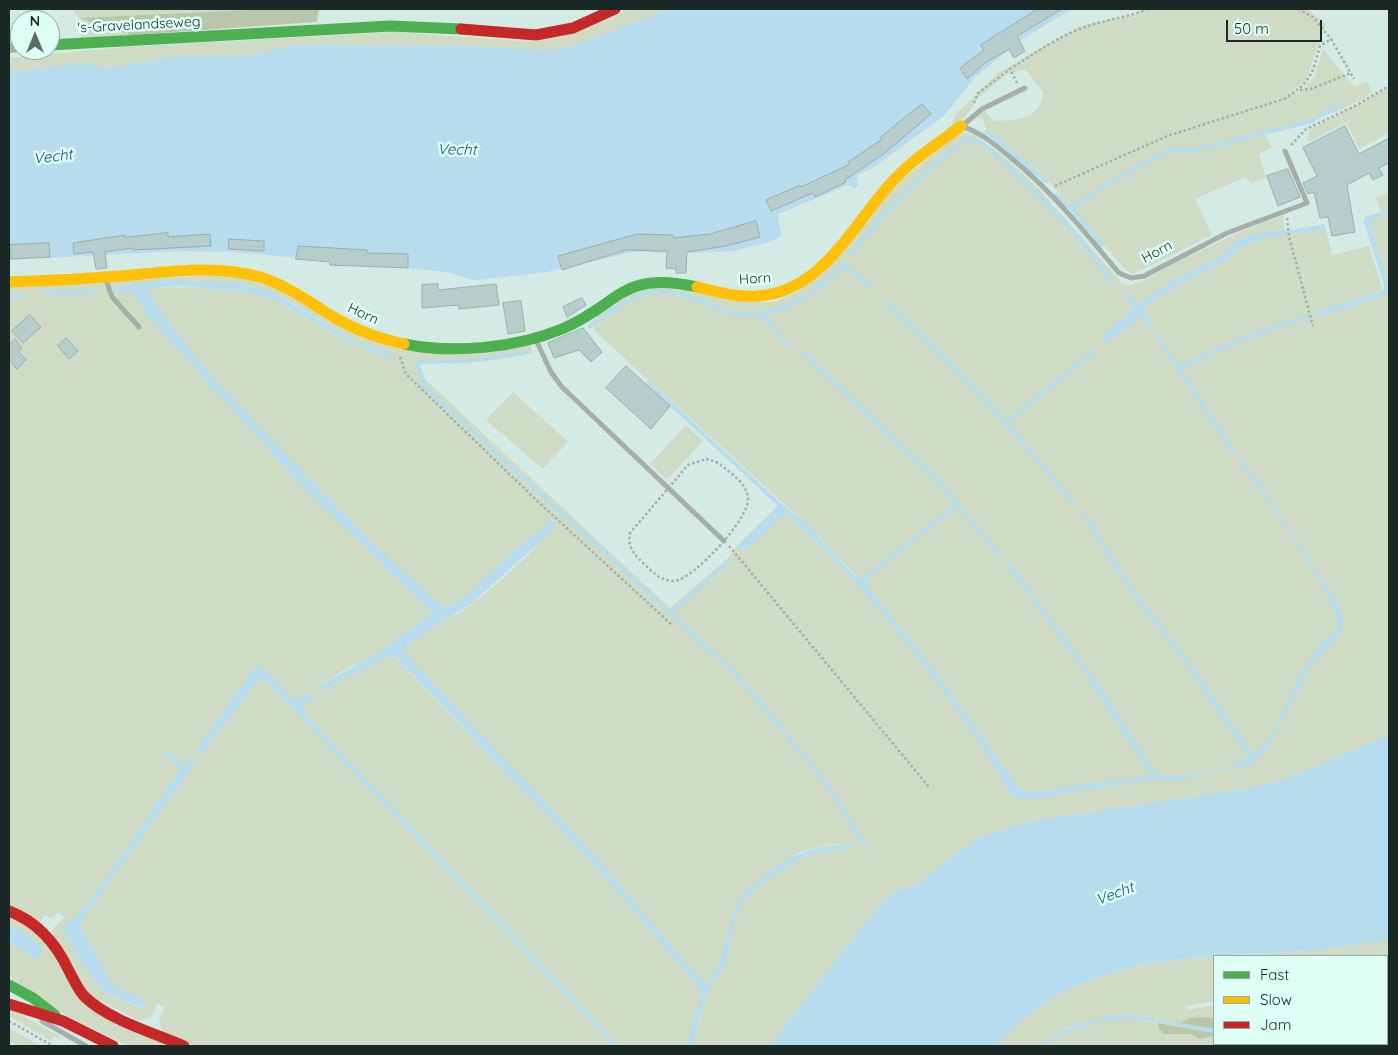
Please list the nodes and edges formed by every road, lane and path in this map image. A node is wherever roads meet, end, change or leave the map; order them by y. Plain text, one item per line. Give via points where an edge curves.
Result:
1 (615, 9) edge
2 (1148, 9) edge
3 (1298, 9) edge
4 (1331, 39) junction
5 (60, 45) edge
6 (1010, 69) junction
7 (1351, 72) junction
8 (1354, 79) dead end
9 (1389, 86) edge
10 (1023, 89) joint
11 (1299, 90) junction
12 (972, 109) dead end
13 (961, 126) junction
14 (1286, 151) joint
15 (1048, 189) junction
16 (1288, 228) dead end
17 (105, 278) junction
18 (9, 282) edge
19 (1313, 326) dead end
20 (140, 327) dead end
21 (535, 337) junction
22 (400, 345) junction
23 (724, 540) joint
24 (672, 625) dead end
25 (929, 787) dead end
26 (9, 911) edge
27 (9, 985) edge
28 (9, 1004) edge
29 (25, 1010) junction
30 (9, 1021) edge
31 (63, 1021) junction
32 (53, 1046) edge
33 (86, 1046) edge
34 (113, 1046) edge
35 (184, 1046) edge

1 - 5 street, 's-Gravelandseweg via 573,28 536,35 390,26
2 - 6 path via 1069,33
3 - 4 path via 1313,17
4 - 7 path
4 - 11 path via 1320,46 1311,77
6 - 10 path
6 - 12 path via 978,93
7 - 8 path
7 - 11 path via 1311,89
9 - 14 path via 1306,128
10 - 13 lane via 982,109
11 - 15 path via 1284,99 1168,136
13 - 15 lane, Horn via 996,145
13 - 21 street, Horn via 920,155 857,222 828,262 792,287 767,296 745,298 669,283 632,285 577,322
14 - 15 lane, Horn via 1307,202 1227,233 1138,278 1119,272
16 - 19 path
17 - 18 street, Horn
17 - 20 lane via 112,296
17 - 22 street, Horn via 185,270 245,273 283,284 362,332
21 - 22 street, Horn via 450,348
21 - 23 lane via 551,372 562,387
22 - 24 path via 400,359 406,374
23 - 25 path
26 - 35 street via 28,918 50,937 79,988 91,1002
27 - 31 street
28 - 29 street
29 - 31 street
29 - 33 lane
30 - 32 path
31 - 34 street

